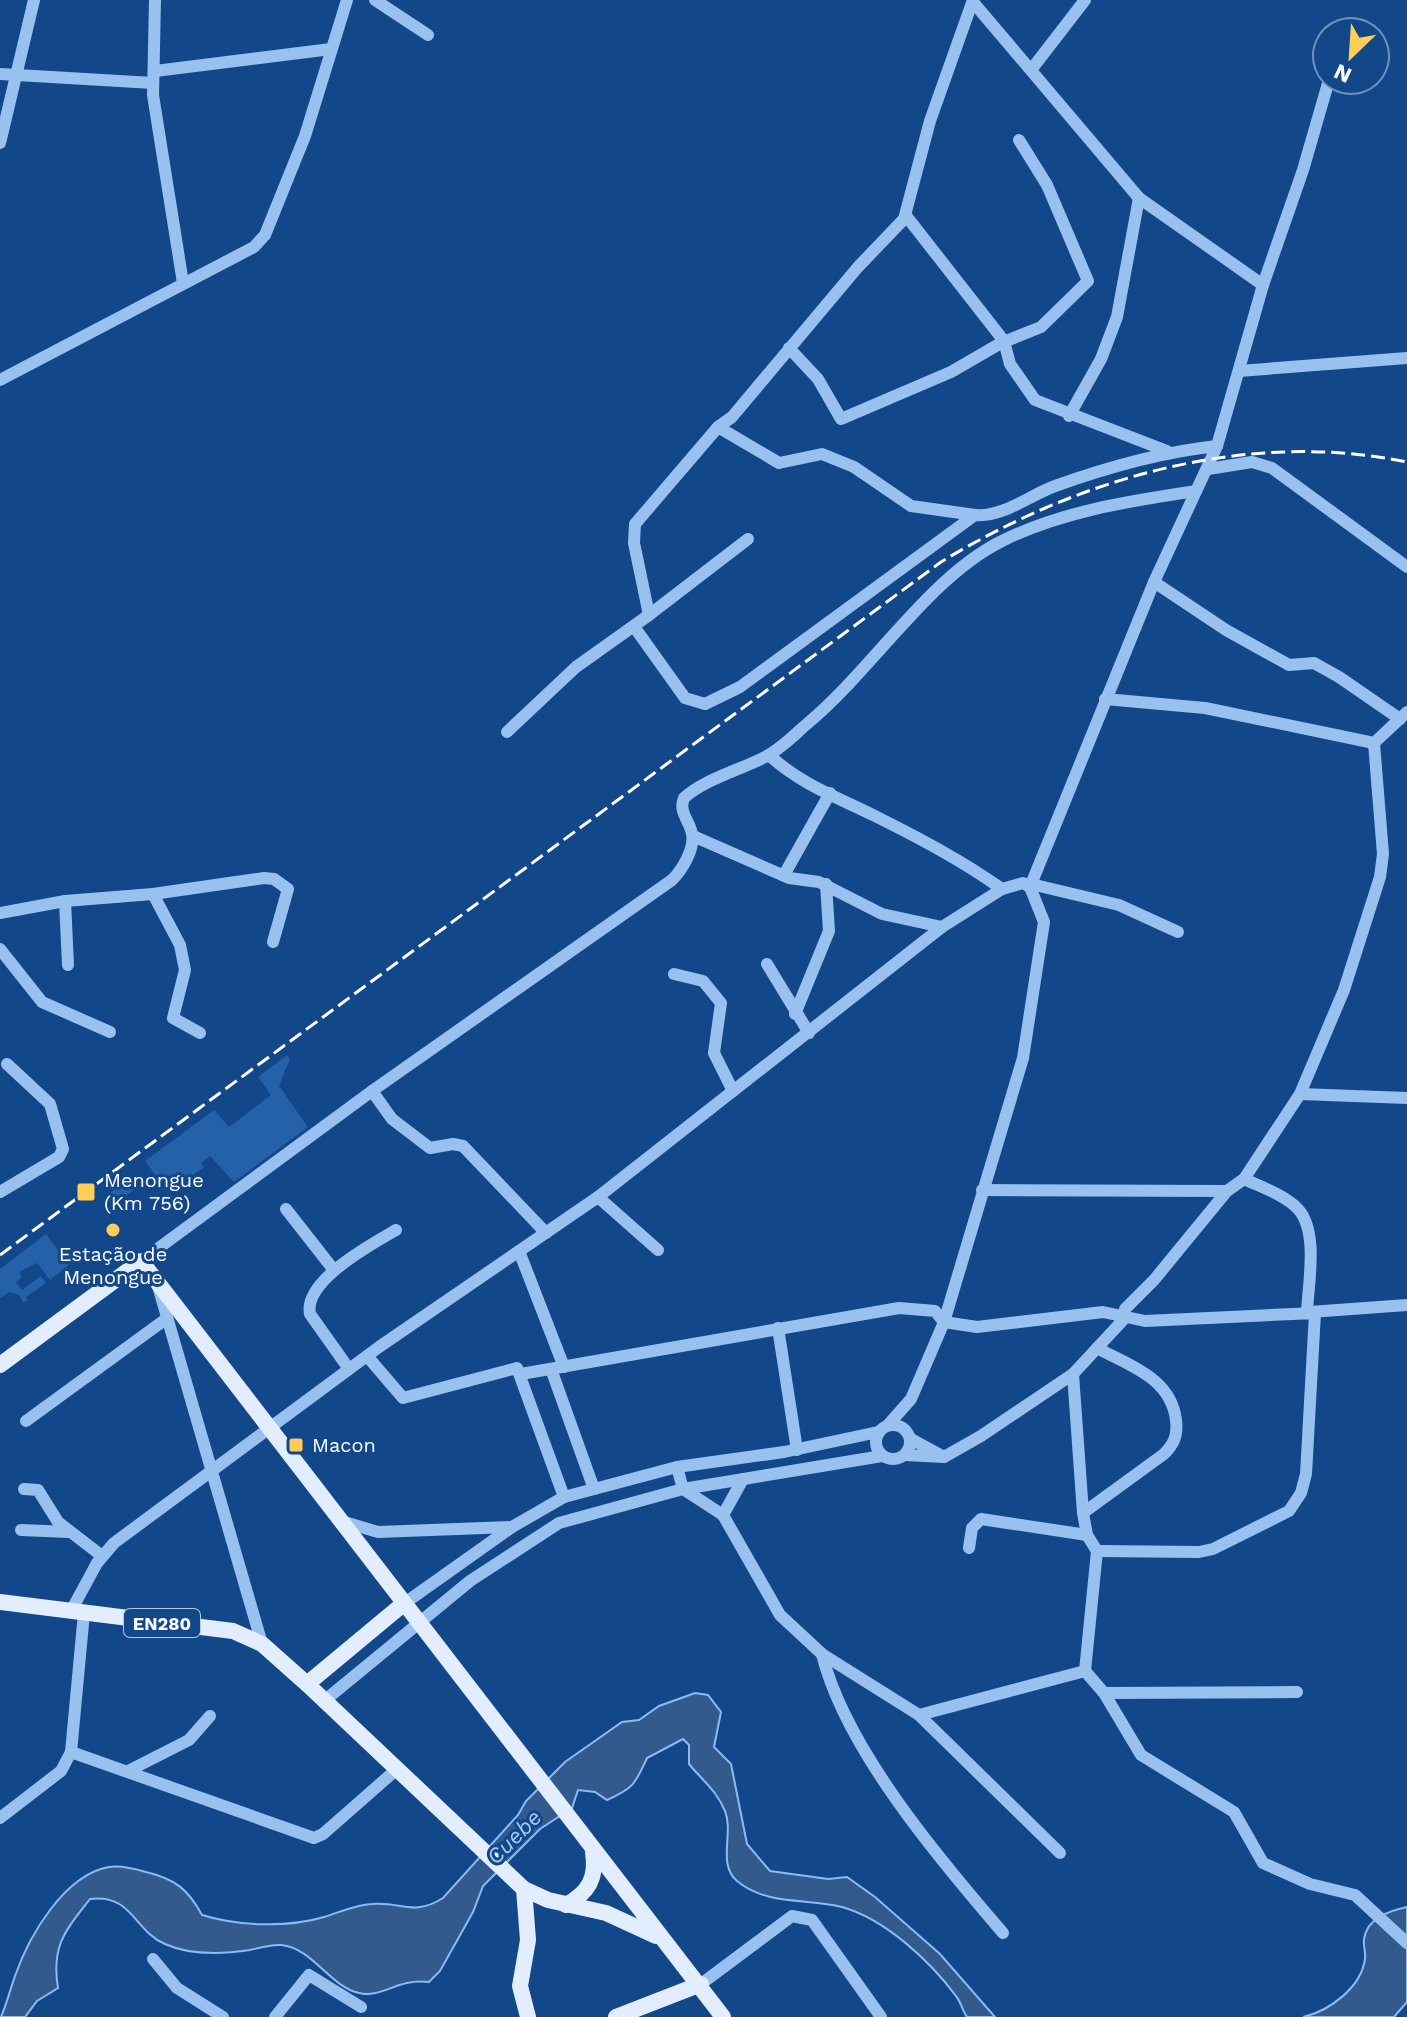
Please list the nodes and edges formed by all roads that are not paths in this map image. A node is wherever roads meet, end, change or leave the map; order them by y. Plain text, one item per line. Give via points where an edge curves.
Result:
1 (34, 0) edge
2 (155, 0) edge
3 (347, 0) edge
4 (375, 0) edge
5 (1085, 0) edge
6 (973, 1) edge
7 (428, 35) dead end
8 (331, 49) junction
9 (1031, 70) junction
10 (0, 74) edge
11 (16, 77) junction
12 (154, 77) junction
13 (1324, 96) edge
14 (1019, 140) dead end
15 (0, 143) edge
16 (1139, 198) junction
17 (904, 219) junction
18 (183, 283) junction
19 (1263, 285) junction
20 (1001, 343) junction
21 (789, 348) junction
22 (1407, 358) edge
23 (1239, 371) junction
24 (0, 380) edge
25 (1069, 416) junction
26 (718, 427) junction
27 (1217, 446) junction
28 (1167, 451) junction
29 (1208, 469) junction
30 (1196, 491) junction
31 (975, 515) junction
32 (748, 539) dead end
33 (1407, 567) edge
34 (1154, 582) junction
35 (649, 615) junction
36 (635, 628) junction
37 (1105, 699) junction
38 (1403, 715) edge
39 (507, 732) dead end
40 (1374, 743) junction
41 (769, 755) junction
42 (830, 793) junction
43 (693, 836) junction
44 (784, 875) junction
45 (826, 884) junction
46 (1030, 885) junction
47 (1002, 889) junction
48 (153, 894) junction
49 (65, 901) junction
50 (0, 913) edge
51 (942, 927) junction
52 (1178, 932) dead end
53 (273, 942) dead end
54 (0, 949) edge
55 (767, 964) dead end
56 (68, 965) dead end
57 (674, 974) dead end
58 (795, 1014) junction
59 (110, 1032) dead end
60 (200, 1033) dead end
61 (809, 1033) junction
62 (7, 1064) dead end
63 (372, 1091) junction
64 (733, 1091) junction
65 (1300, 1094) junction
66 (1407, 1098) edge
67 (1244, 1179) junction
68 (982, 1190) junction
69 (1227, 1191) junction
70 (0, 1192) edge
71 (598, 1197) junction
72 (286, 1209) dead end
73 (396, 1230) dead end
74 (546, 1233) junction
75 (658, 1250) dead end
76 (519, 1251) junction
77 (141, 1261) junction
78 (333, 1269) junction
79 (156, 1281) junction
80 (1407, 1305) edge
81 (1311, 1313) junction
82 (166, 1319) junction
83 (1124, 1319) junction
84 (944, 1322) junction
85 (778, 1328) junction
86 (1097, 1348) junction
87 (367, 1356) junction
88 (0, 1365) edge
89 (557, 1368) junction
90 (349, 1369) junction
91 (521, 1374) junction
92 (1073, 1374) junction
93 (911, 1399) junction
94 (26, 1421) dead end
95 (268, 1427) junction
96 (883, 1429) junction
97 (910, 1436) junction
98 (790, 1451) junction
99 (905, 1455) junction
100 (882, 1456) junction
101 (944, 1457) junction
102 (677, 1467) junction
103 (210, 1472) junction
104 (787, 1474) junction
105 (743, 1479) junction
106 (24, 1489) dead end
107 (594, 1489) junction
108 (683, 1489) junction
109 (564, 1497) junction
110 (549, 1505) junction
111 (1083, 1513) junction
112 (723, 1515) junction
113 (337, 1520) junction
114 (559, 1523) junction
115 (512, 1527) junction
116 (21, 1530) dead end
117 (69, 1532) junction
118 (378, 1532) junction
119 (1087, 1535) junction
120 (358, 1547) junction
121 (969, 1548) dead end
122 (1097, 1551) junction
123 (102, 1556) junction
124 (0, 1602) edge
125 (402, 1605) junction
126 (78, 1612) junction
127 (416, 1622) junction
128 (262, 1644) junction
129 (822, 1654) junction
130 (339, 1658) junction
131 (1085, 1671) junction
132 (354, 1674) junction
133 (307, 1684) junction
134 (1297, 1692) dead end
135 (1104, 1693) junction
136 (324, 1701) junction
137 (919, 1715) junction
138 (210, 1716) dead end
139 (71, 1752) junction
140 (397, 1769) junction
141 (130, 1770) junction
142 (0, 1818) edge
143 (593, 1851) junction
144 (1060, 1853) dead end
145 (524, 1889) junction
146 (566, 1905) junction
147 (1003, 1933) dead end
148 (663, 1939) junction
149 (1407, 1943) edge
150 (153, 1959) dead end
151 (701, 1984) junction
152 (361, 2007) dead end
153 (223, 2017) edge
154 (275, 2017) edge
155 (528, 2017) edge
156 (616, 2017) edge
157 (723, 2017) edge
158 (881, 2017) edge

1 - 11 street
2 - 12 street
3 - 8 street
4 - 7 street
5 - 9 street
6 - 9 street
6 - 17 street via 930,121
8 - 12 street
8 - 18 street via 305,136 265,235 241,256
9 - 16 street
10 - 11 street
11 - 12 street
11 - 15 street
12 - 18 street via 156,124
13 - 19 street
14 - 20 street via 1047,185 1088,281 1041,327
16 - 19 street
16 - 25 street via 1117,317 1097,369
17 - 20 street
17 - 21 street
18 - 24 street
19 - 23 street
20 - 21 street via 951,372 841,419 818,379
20 - 25 street via 1035,400
21 - 26 street
22 - 23 street
23 - 27 street
25 - 28 street
26 - 31 street via 779,463 822,454 854,467 911,506
26 - 35 street via 635,524
27 - 28 street
27 - 29 street
28 - 31 street via 1054,487 987,516
29 - 30 street
29 - 33 street via 1252,462 1272,468
30 - 34 street
30 - 41 street via 1055,519 1001,541 934,594 846,691
31 - 36 street via 740,687 705,704 685,698
32 - 35 street
34 - 37 street
34 - 38 street via 1289,665 1310,663 1327,670
35 - 36 street
36 - 39 street via 576,667
37 - 40 street via 1205,708
37 - 46 street
38 - 40 street
40 - 65 street via 1383,854 1380,877 1344,990
41 - 42 street via 810,787
41 - 43 street via 684,798 682,808
42 - 44 street
42 - 47 street via 952,855
43 - 44 street
43 - 63 street via 686,860 672,880
44 - 45 street
45 - 51 street via 882,914
45 - 58 street via 829,931
46 - 47 street
46 - 52 street via 1119,905
46 - 68 street via 1044,922 1038,974 1023,1058
47 - 51 street
48 - 49 street
48 - 53 street via 274,879 287,885 288,892
48 - 60 street via 180,945 185,970 173,1018
49 - 50 street
49 - 56 street
51 - 61 street
54 - 59 street via 42,1002
55 - 58 street
57 - 64 street via 703,981 721,1003 714,1053
58 - 61 street
61 - 64 street
62 - 70 street via 50,1104 63,1149 59,1157
63 - 74 street via 392,1119 430,1148 463,1146
63 - 77 street
64 - 71 street
65 - 66 street
65 - 67 street
67 - 69 street
67 - 81 street via 1288,1201 1302,1215 1308,1233
68 - 69 street
68 - 84 street
69 - 83 street via 1125,1309
71 - 74 street
71 - 75 street
72 - 78 street
73 - 78 street
74 - 76 street
76 - 87 street
76 - 89 street
77 - 79 main road
77 - 88 main road
78 - 90 street via 309,1309
79 - 82 street
79 - 95 main road
80 - 81 street
81 - 83 street
81 - 122 street via 1306,1474 1289,1511 1199,1552
82 - 94 street
82 - 103 street
83 - 84 street via 1103,1312 977,1327
83 - 86 street
84 - 85 street via 935,1311 899,1308
84 - 93 street
85 - 89 street
85 - 98 street
86 - 92 street
86 - 111 street via 1159,1382 1174,1407 1177,1425 1174,1445
87 - 90 street
87 - 91 street via 403,1398 517,1368
89 - 91 street
89 - 107 street
90 - 95 street
91 - 109 street
92 - 101 street
92 - 111 street
93 - 96 street
93 - 97 street
95 - 103 street
95 - 113 main road
96 - 97 street via 900,1426
96 - 98 street
96 - 100 street via 876,1445
97 - 99 street
97 - 101 street
98 - 102 street
98 - 104 street
99 - 100 street via 893,1460
99 - 101 street
100 - 104 street
102 - 107 street
102 - 108 street
103 - 123 street
103 - 128 street
104 - 105 street
105 - 108 street
105 - 112 street
106 - 117 street via 38,1490
107 - 109 street
108 - 112 street
108 - 114 street
109 - 110 street
110 - 114 street
110 - 115 street
111 - 119 street
112 - 129 street via 780,1615
113 - 118 street
113 - 120 main road
114 - 127 street
115 - 118 street
115 - 125 street
116 - 117 street
117 - 123 street
118 - 120 street
119 - 121 street via 981,1519 972,1528
119 - 122 street
120 - 125 main road
122 - 131 street
123 - 126 street
124 - 126 main road, EN280
125 - 127 main road, EN280
125 - 130 main road
126 - 128 main road, EN280 via 233,1631
126 - 139 street
127 - 132 street
127 - 143 main road, EN280
128 - 133 main road, EN280
129 - 137 street
129 - 147 street via 831,1689 874,1762
130 - 132 street
130 - 133 main road
131 - 135 street
131 - 137 street
132 - 136 street
133 - 136 main road, EN280
134 - 135 street
135 - 149 street via 1141,1755 1234,1812 1263,1863 1310,1884 1355,1895
136 - 140 main road, EN280
137 - 144 street
138 - 141 street via 189,1740
139 - 141 street
139 - 142 street via 61,1771
140 - 141 street via 314,1838
140 - 145 main road, EN280
143 - 146 main road via 593,1880
143 - 148 main road, EN280
145 - 146 main road, EN280
145 - 155 main road via 528,1940 520,1986
146 - 148 main road, EN280 via 606,1913
148 - 151 main road, EN280
150 - 153 street via 177,1988
151 - 156 main road
151 - 157 main road, EN280
151 - 158 street via 792,1916 804,1916
152 - 154 street via 309,1975

